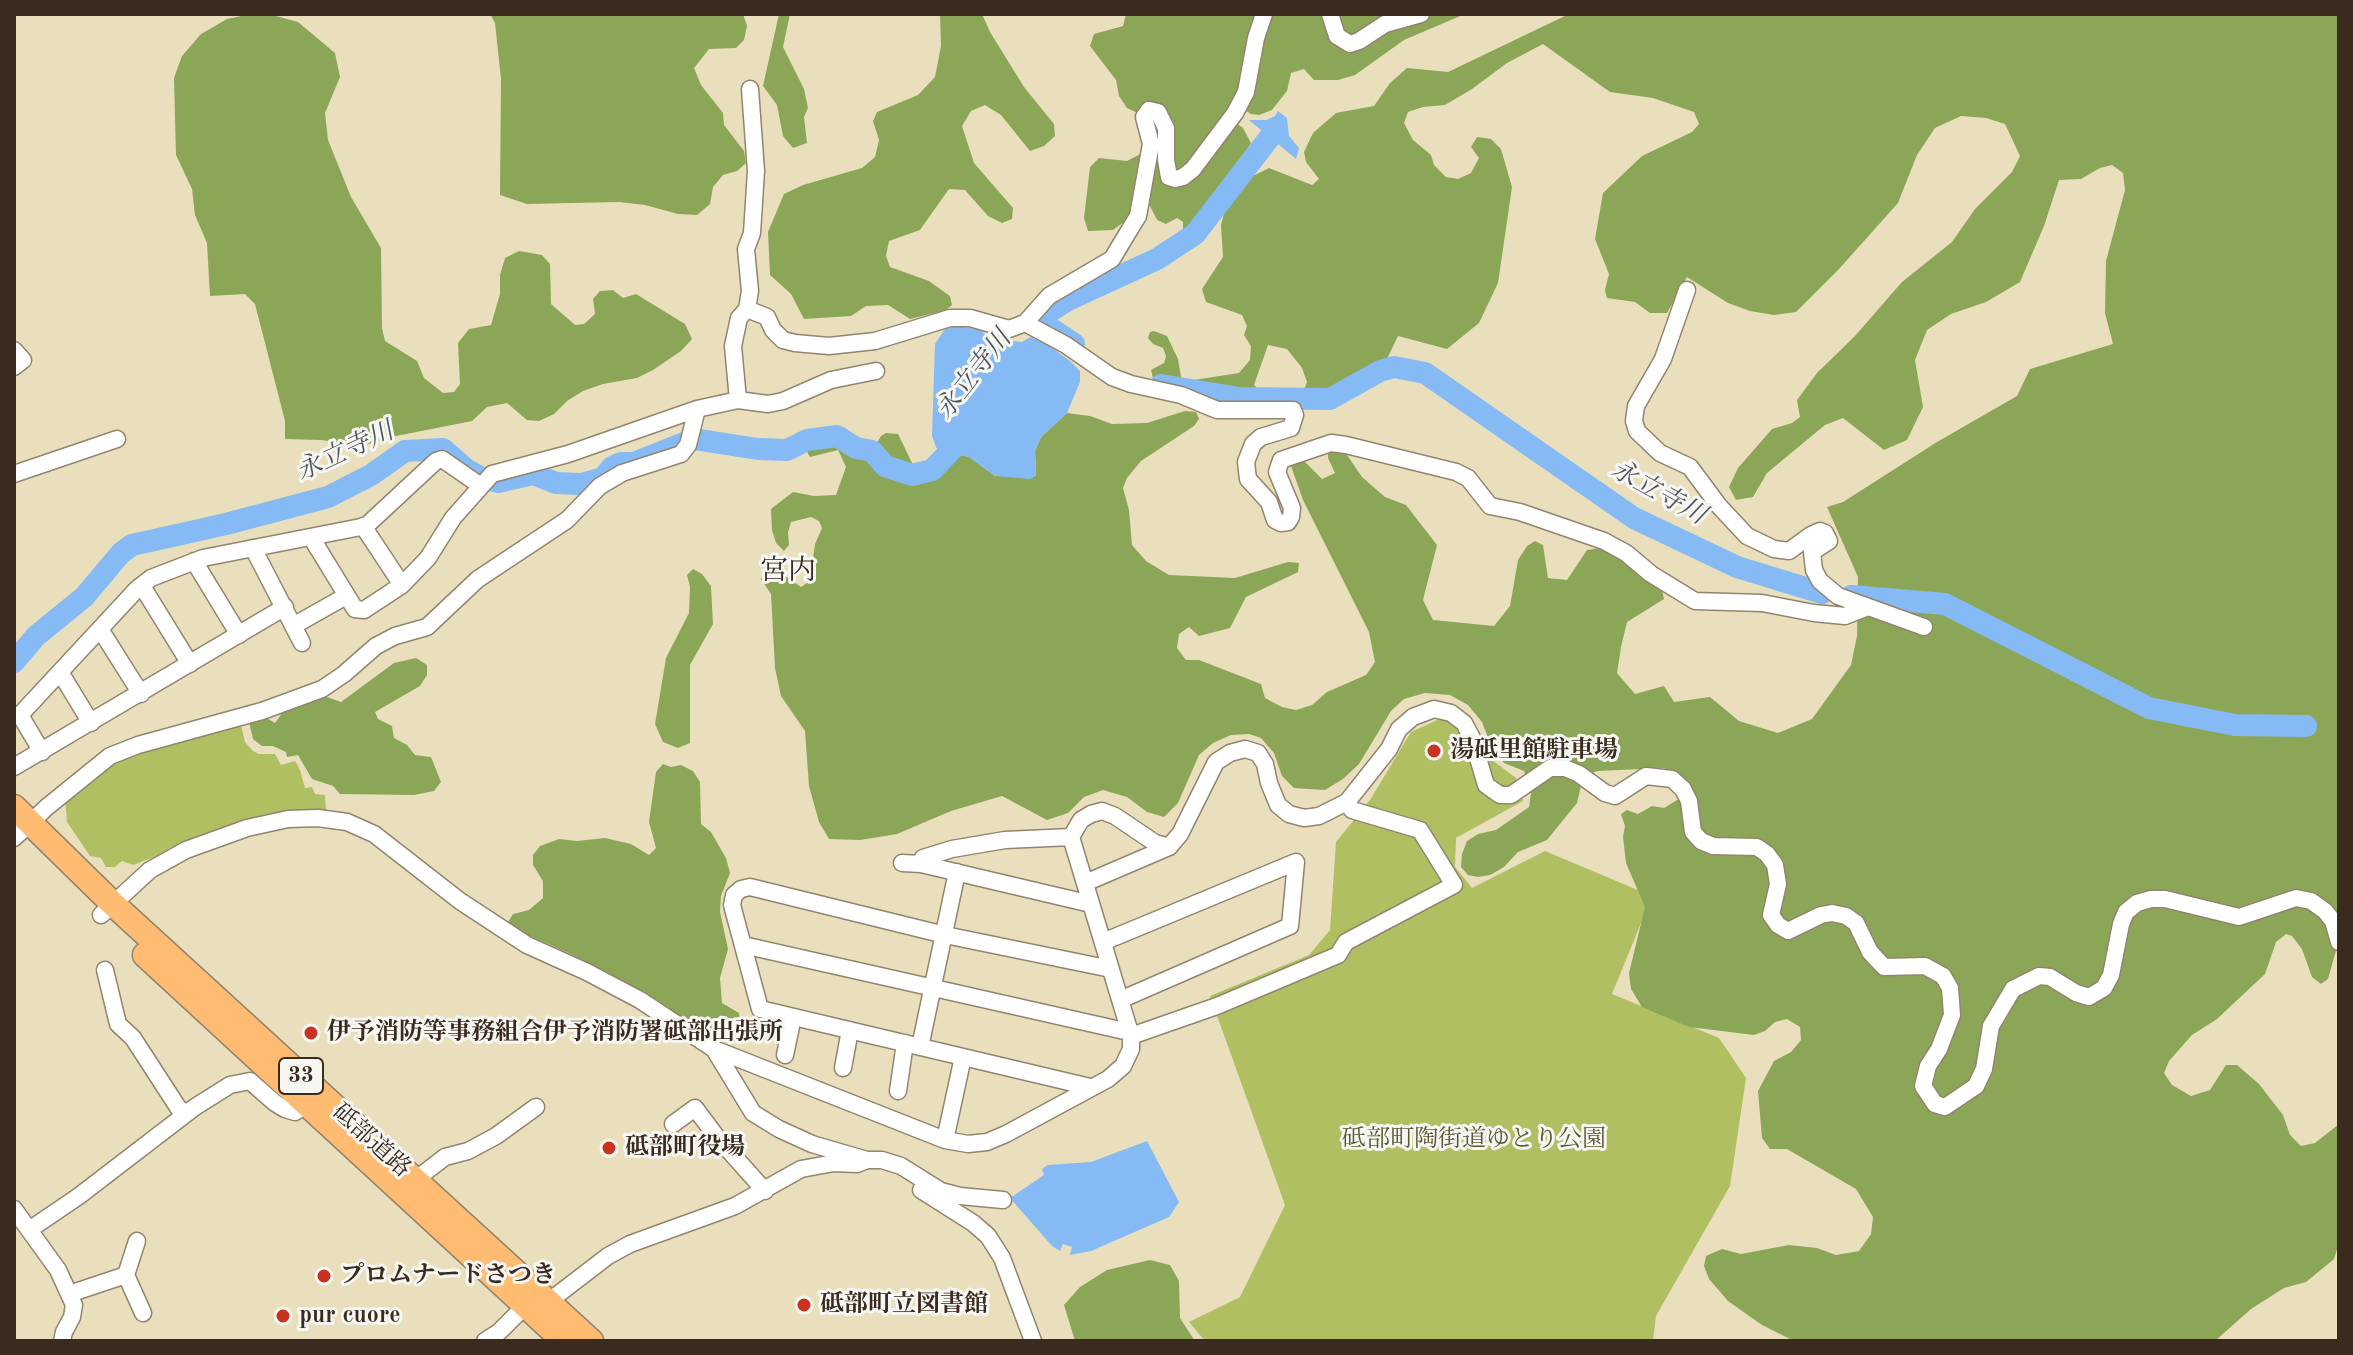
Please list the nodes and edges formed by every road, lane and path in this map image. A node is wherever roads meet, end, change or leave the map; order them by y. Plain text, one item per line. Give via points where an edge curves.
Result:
1 (1264, 14) edge
2 (1330, 14) edge
3 (1421, 14) edge
4 (750, 89) dead end
5 (1687, 290) dead end
6 (747, 309) junction
7 (1025, 323) junction
8 (14, 350) edge
9 (14, 367) edge
10 (876, 371) dead end
11 (738, 400) junction
12 (697, 409) junction
13 (117, 439) dead end
14 (14, 474) edge
15 (486, 481) junction
16 (363, 526) junction
17 (311, 537) junction
18 (253, 548) junction
19 (194, 561) junction
20 (402, 585) junction
21 (142, 586) junction
22 (346, 596) junction
23 (285, 607) junction
24 (1868, 607) junction
25 (293, 626) junction
26 (1924, 627) dead end
27 (100, 629) junction
28 (239, 635) junction
29 (302, 643) dead end
30 (190, 664) junction
31 (60, 672) junction
32 (141, 694) junction
33 (91, 723) junction
34 (42, 752) junction
35 (14, 767) edge
36 (1347, 802) junction
37 (18, 827) edge
38 (1071, 837) junction
39 (1169, 847) junction
40 (902, 863) dead end
41 (921, 864) junction
42 (957, 872) junction
43 (1085, 883) junction
44 (1091, 904) junction
45 (107, 910) junction
46 (945, 935) junction
47 (1103, 942) junction
48 (2339, 942) edge
49 (743, 945) junction
50 (1111, 969) junction
51 (105, 970) dead end
52 (933, 988) junction
53 (1120, 1000) junction
54 (793, 1017) junction
55 (850, 1030) junction
56 (1130, 1034) junction
57 (913, 1045) junction
58 (714, 1049) junction
59 (785, 1055) dead end
60 (963, 1057) junction
61 (843, 1068) dead end
62 (1090, 1087) junction
63 (898, 1091) dead end
64 (314, 1100) junction
65 (536, 1107) dead end
66 (187, 1113) junction
67 (673, 1124) dead end
68 (945, 1140) junction
69 (874, 1160) junction
70 (415, 1180) junction
71 (765, 1191) junction
72 (1003, 1200) dead end
73 (14, 1209) edge
74 (29, 1230) junction
75 (137, 1241) dead end
76 (126, 1275) junction
77 (69, 1294) junction
78 (537, 1304) junction
79 (143, 1313) dead end
80 (62, 1341) edge
81 (485, 1341) edge
82 (564, 1341) edge
83 (591, 1341) edge
84 (1033, 1341) edge

1 - 7 street via 1246,92 1193,169 1183,177 1169,177 1166,128 1158,112 1149,110 1144,117 1151,144 1138,216 1112,259 1049,296
2 - 3 street via 1337,36 1350,44 1385,24
4 - 6 street via 756,171 746,249
5 - 24 street via 1663,359 1636,406 1637,431 1660,453 1690,467 1737,527 1762,544 1789,551 1820,531 1825,533 1829,541 1812,552 1820,581 1838,596
6 - 7 street via 767,317 783,340 829,346 875,341 950,318 1009,329
6 - 11 street via 739,318 733,346
7 - 24 street via 1131,384 1217,410 1293,410 1291,428 1261,437 1246,462 1248,479 1281,523 1288,522 1292,508 1277,472 1281,460 1331,443 1346,445 1456,472 1468,478 1490,506 1604,541 1695,601 1762,603 1845,616
8 - 9 street via 23,360
10 - 11 street via 831,380 783,401
11 - 12 street
12 - 15 street
12 - 37 street via 685,450 600,486 567,520 478,579 427,627 376,646 322,689 110,756
13 - 14 street
15 - 16 street via 442,459 436,461
15 - 20 street
16 - 17 street
16 - 20 street
17 - 18 street
17 - 22 street
18 - 19 street
18 - 23 street
19 - 21 street
19 - 28 street
20 - 22 street via 364,610 355,609
21 - 27 street
21 - 30 street
22 - 25 street
23 - 25 street
23 - 28 street
24 - 26 street
25 - 29 street
27 - 31 street
27 - 32 street
28 - 30 street
30 - 32 street
31 - 33 street
31 - 34 street via 20,715
32 - 33 street
33 - 34 street
34 - 35 street
36 - 39 street via 1319,816 1289,814 1278,805 1258,753 1245,749 1216,762
36 - 48 street via 1399,729 1434,709 1464,723 1486,785 1500,795 1511,795 1550,768 1579,774 1615,796 1646,776 1672,779 1689,801 1693,832 1701,841 1757,847 1775,865 1778,884 1771,915 1778,925 1788,931 1821,915 1846,916 1884,967 1925,966 1943,976 1950,988 1952,1015 1923,1086 1935,1104 1945,1107 1976,1086 1991,1026 2013,989 2025,980 2050,977 2089,997 2104,988 2121,924 2137,903 2165,899 2239,917 2296,898 2325,911
36 - 56 street via 1352,810 1420,830 1454,885 1346,942 1338,955 1217,1006
37 - 45 highway, 砥部道路 / 33
38 - 39 street via 1081,820 1102,811
38 - 41 street via 965,847 923,858
38 - 43 street
39 - 43 street
40 - 41 street
41 - 42 street
42 - 44 street
42 - 46 street
43 - 44 street
44 - 47 street
45 - 58 street via 150,870 186,850 288,819 347,822 374,834 527,945 640,1000
45 - 64 highway, 砥部道路 / 33
46 - 49 street via 750,887 734,895 732,905
46 - 50 street
46 - 52 street
47 - 50 street
47 - 53 street via 1296,862 1290,926
49 - 52 street
49 - 54 street via 760,1009
50 - 53 street
51 - 66 street via 118,1024
52 - 56 street
52 - 57 street
53 - 56 street
54 - 55 street
54 - 59 street
55 - 57 street
55 - 61 street
56 - 62 street via 1131,1049 1123,1066
57 - 60 street
57 - 63 street
58 - 68 street
58 - 69 street via 753,1113 812,1144
60 - 62 street
60 - 68 street
62 - 68 street via 987,1142
64 - 66 street via 295,1112 250,1081 230,1085
64 - 70 highway, 砥部道路 / 33
64 - 78 highway, 砥部道路 / 33
65 - 70 street via 468,1151 445,1157
66 - 74 street
67 - 71 street via 695,1108
69 - 71 street via 801,1169
69 - 72 street via 901,1166 941,1191
69 - 84 street via 988,1236 1002,1258
70 - 78 highway, 砥部道路 / 33
71 - 78 street via 630,1244
73 - 74 street
74 - 77 street
75 - 76 street
76 - 77 street
76 - 79 street
77 - 80 street via 74,1305
78 - 81 street
78 - 82 highway, 砥部道路 / 33
78 - 83 highway, 砥部道路 / 33

